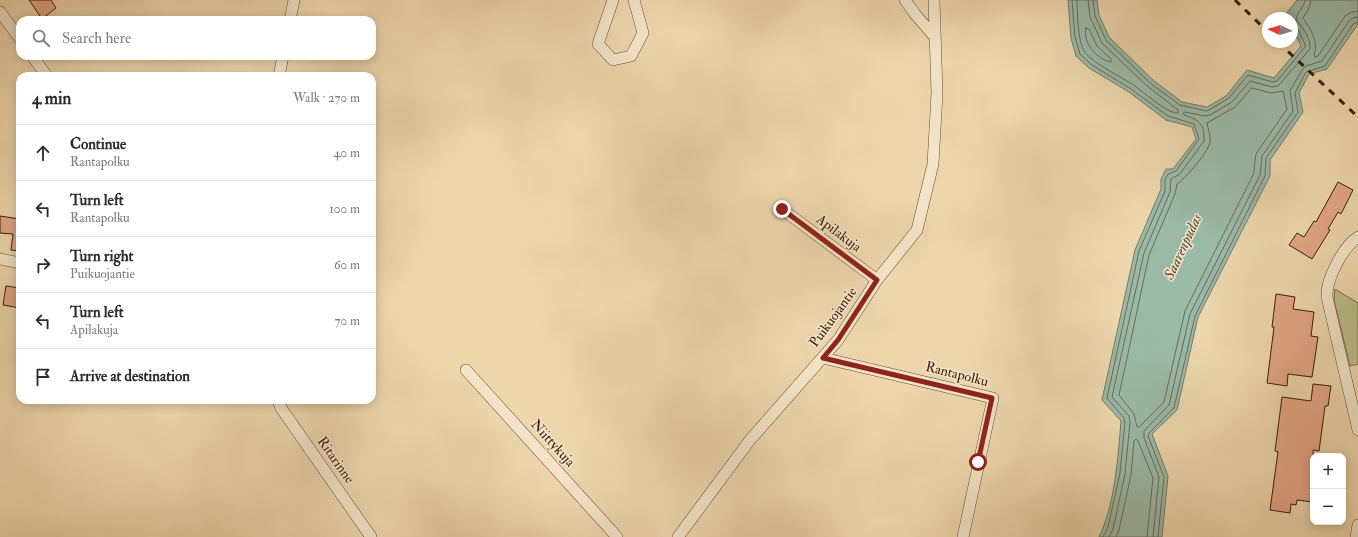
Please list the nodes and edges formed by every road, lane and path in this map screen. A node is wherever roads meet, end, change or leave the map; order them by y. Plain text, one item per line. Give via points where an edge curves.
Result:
1 (294, 0) edge
2 (612, 0) edge
3 (634, 0) edge
4 (905, 0) edge
5 (934, 0) edge
6 (0, 12) edge
7 (291, 16) edge
8 (16, 34) edge
9 (934, 36) junction
10 (35, 60) edge
11 (282, 60) edge
12 (44, 72) edge
13 (280, 72) edge
14 (782, 209) dead end
15 (1358, 237) edge
16 (0, 259) edge
17 (16, 262) edge
18 (877, 280) junction
19 (823, 358) junction
20 (466, 370) dead end
21 (280, 404) edge
22 (1358, 430) edge
23 (1358, 525) edge
24 (371, 537) edge
25 (617, 537) edge
26 (678, 537) edge
27 (963, 537) edge
28 (1356, 537) edge

1 - 7 street
2 - 3 street via 598,44 613,60 631,56 643,33
4 - 9 street
5 - 9 street, Puikuojantie
6 - 8 street
9 - 18 street, Puikuojantie via 937,93 933,164 917,230
10 - 12 street
11 - 13 street
14 - 18 street, Apilakuja
15 - 22 street via 1340,259 1329,280 1326,297
16 - 17 street
18 - 19 street, Puikuojantie via 838,340
19 - 26 street, Puikuojantie via 750,440
19 - 27 street, Rantapolku via 992,398
20 - 25 street, Niittykuja
21 - 24 street, Ritarinne
23 - 28 street

